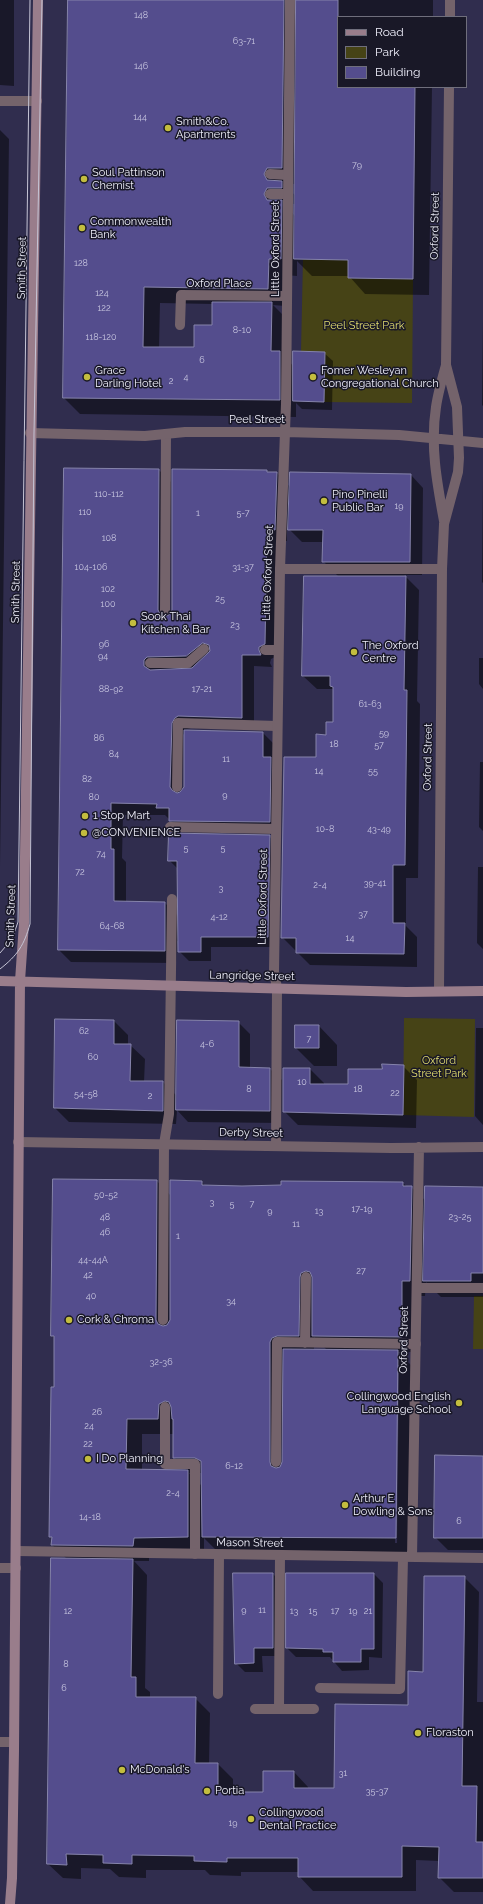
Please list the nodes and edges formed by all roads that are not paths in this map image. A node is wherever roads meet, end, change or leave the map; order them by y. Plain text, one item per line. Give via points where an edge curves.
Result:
1 (38, 0) edge
2 (290, 0) edge
3 (450, 0) edge
4 (450, 16) edge
5 (449, 88) edge
6 (0, 101) edge
7 (37, 101) junction
8 (270, 174) dead end
9 (288, 175) junction
10 (270, 194) dead end
11 (288, 194) junction
12 (287, 296) junction
13 (180, 325) dead end
14 (446, 365) junction
15 (285, 432) junction
16 (30, 433) junction
17 (166, 434) junction
18 (434, 438) junction
19 (459, 441) junction
20 (483, 443) edge
21 (444, 524) junction
22 (280, 569) junction
23 (442, 569) junction
24 (164, 610) dead end
25 (204, 649) dead end
26 (265, 650) dead end
27 (278, 650) junction
28 (150, 663) dead end
29 (277, 726) junction
30 (177, 788) dead end
31 (170, 827) dead end
32 (276, 829) junction
33 (172, 899) dead end
34 (0, 981) edge
35 (20, 981) junction
36 (170, 986) junction
37 (278, 988) junction
38 (439, 991) junction
39 (483, 991) edge
40 (18, 1142) junction
41 (164, 1144) junction
42 (276, 1146) junction
43 (419, 1147) junction
44 (483, 1147) edge
45 (306, 1278) dead end
46 (418, 1288) junction
47 (483, 1288) edge
48 (163, 1320) dead end
49 (305, 1343) junction
50 (416, 1344) junction
51 (165, 1407) dead end
52 (276, 1462) dead end
53 (16, 1551) junction
54 (195, 1554) junction
55 (219, 1554) junction
56 (280, 1555) junction
57 (408, 1558) junction
58 (483, 1558) edge
59 (0, 1568) edge
60 (16, 1568) junction
61 (320, 1688) dead end
62 (218, 1694) dead end
63 (256, 1709) dead end
64 (279, 1709) junction
65 (314, 1709) dead end
66 (0, 1742) edge
67 (14, 1742) junction
68 (10, 1904) edge

1 - 7 street, Smith Street
2 - 9 street, Little Oxford Street
3 - 4 street
5 - 14 street, Oxford Street
6 - 7 street
7 - 16 street, Smith Street
8 - 9 street
9 - 11 street, Little Oxford Street
10 - 11 street
11 - 12 street, Little Oxford Street
12 - 13 street, Oxford Place via 180,296
12 - 15 street, Little Oxford Street
14 - 18 street, Oxford Street via 436,407
14 - 19 street, Oxford Street via 457,407
15 - 17 street, Peel Street
15 - 18 street, Peel Street
15 - 22 street, Little Oxford Street
16 - 17 street, Peel Street via 145,436
16 - 35 street, Smith Street via 24,923
17 - 24 street
18 - 19 street, Peel Street
18 - 21 street, Oxford Street via 435,471
19 - 20 street, Peel Street
19 - 21 street, Oxford Street via 458,472
21 - 23 street, Oxford Street
22 - 23 street
22 - 27 street, Little Oxford Street
23 - 38 street, Oxford Street
25 - 28 street via 188,663
26 - 27 street
27 - 29 street, Little Oxford Street
29 - 30 street via 178,723
29 - 32 street, Little Oxford Street
31 - 32 street
32 - 37 street, Little Oxford Street via 274,972
33 - 36 street
34 - 35 street, Langridge Street
35 - 36 street, Langridge Street
35 - 40 street, Smith Street
36 - 37 street, Langridge Street
36 - 41 street via 169,1114
37 - 38 street, Langridge Street
37 - 42 street, Little Oxford Street
38 - 39 street, Langridge Street
40 - 41 street, Derby Street
40 - 53 street, Smith Street
41 - 42 street, Derby Street
41 - 48 street
42 - 43 street, Derby Street
43 - 44 street, Derby Street
43 - 46 street, Oxford Street
45 - 49 street
46 - 47 street
46 - 50 street, Oxford Street
49 - 50 street
49 - 52 street via 277,1342
50 - 57 street, Oxford Street
51 - 54 street via 165,1464 195,1464
53 - 54 street, Mason Street
53 - 60 street, Smith Street
54 - 55 street, Mason Street
55 - 56 street, Mason Street
55 - 62 street
56 - 57 street, Mason Street
56 - 64 street
57 - 58 street, Mason Street
57 - 61 street, Oxford Street via 400,1689
59 - 60 street
60 - 67 street, Smith Street
63 - 64 street
64 - 65 street
66 - 67 street
67 - 68 street, Smith Street

